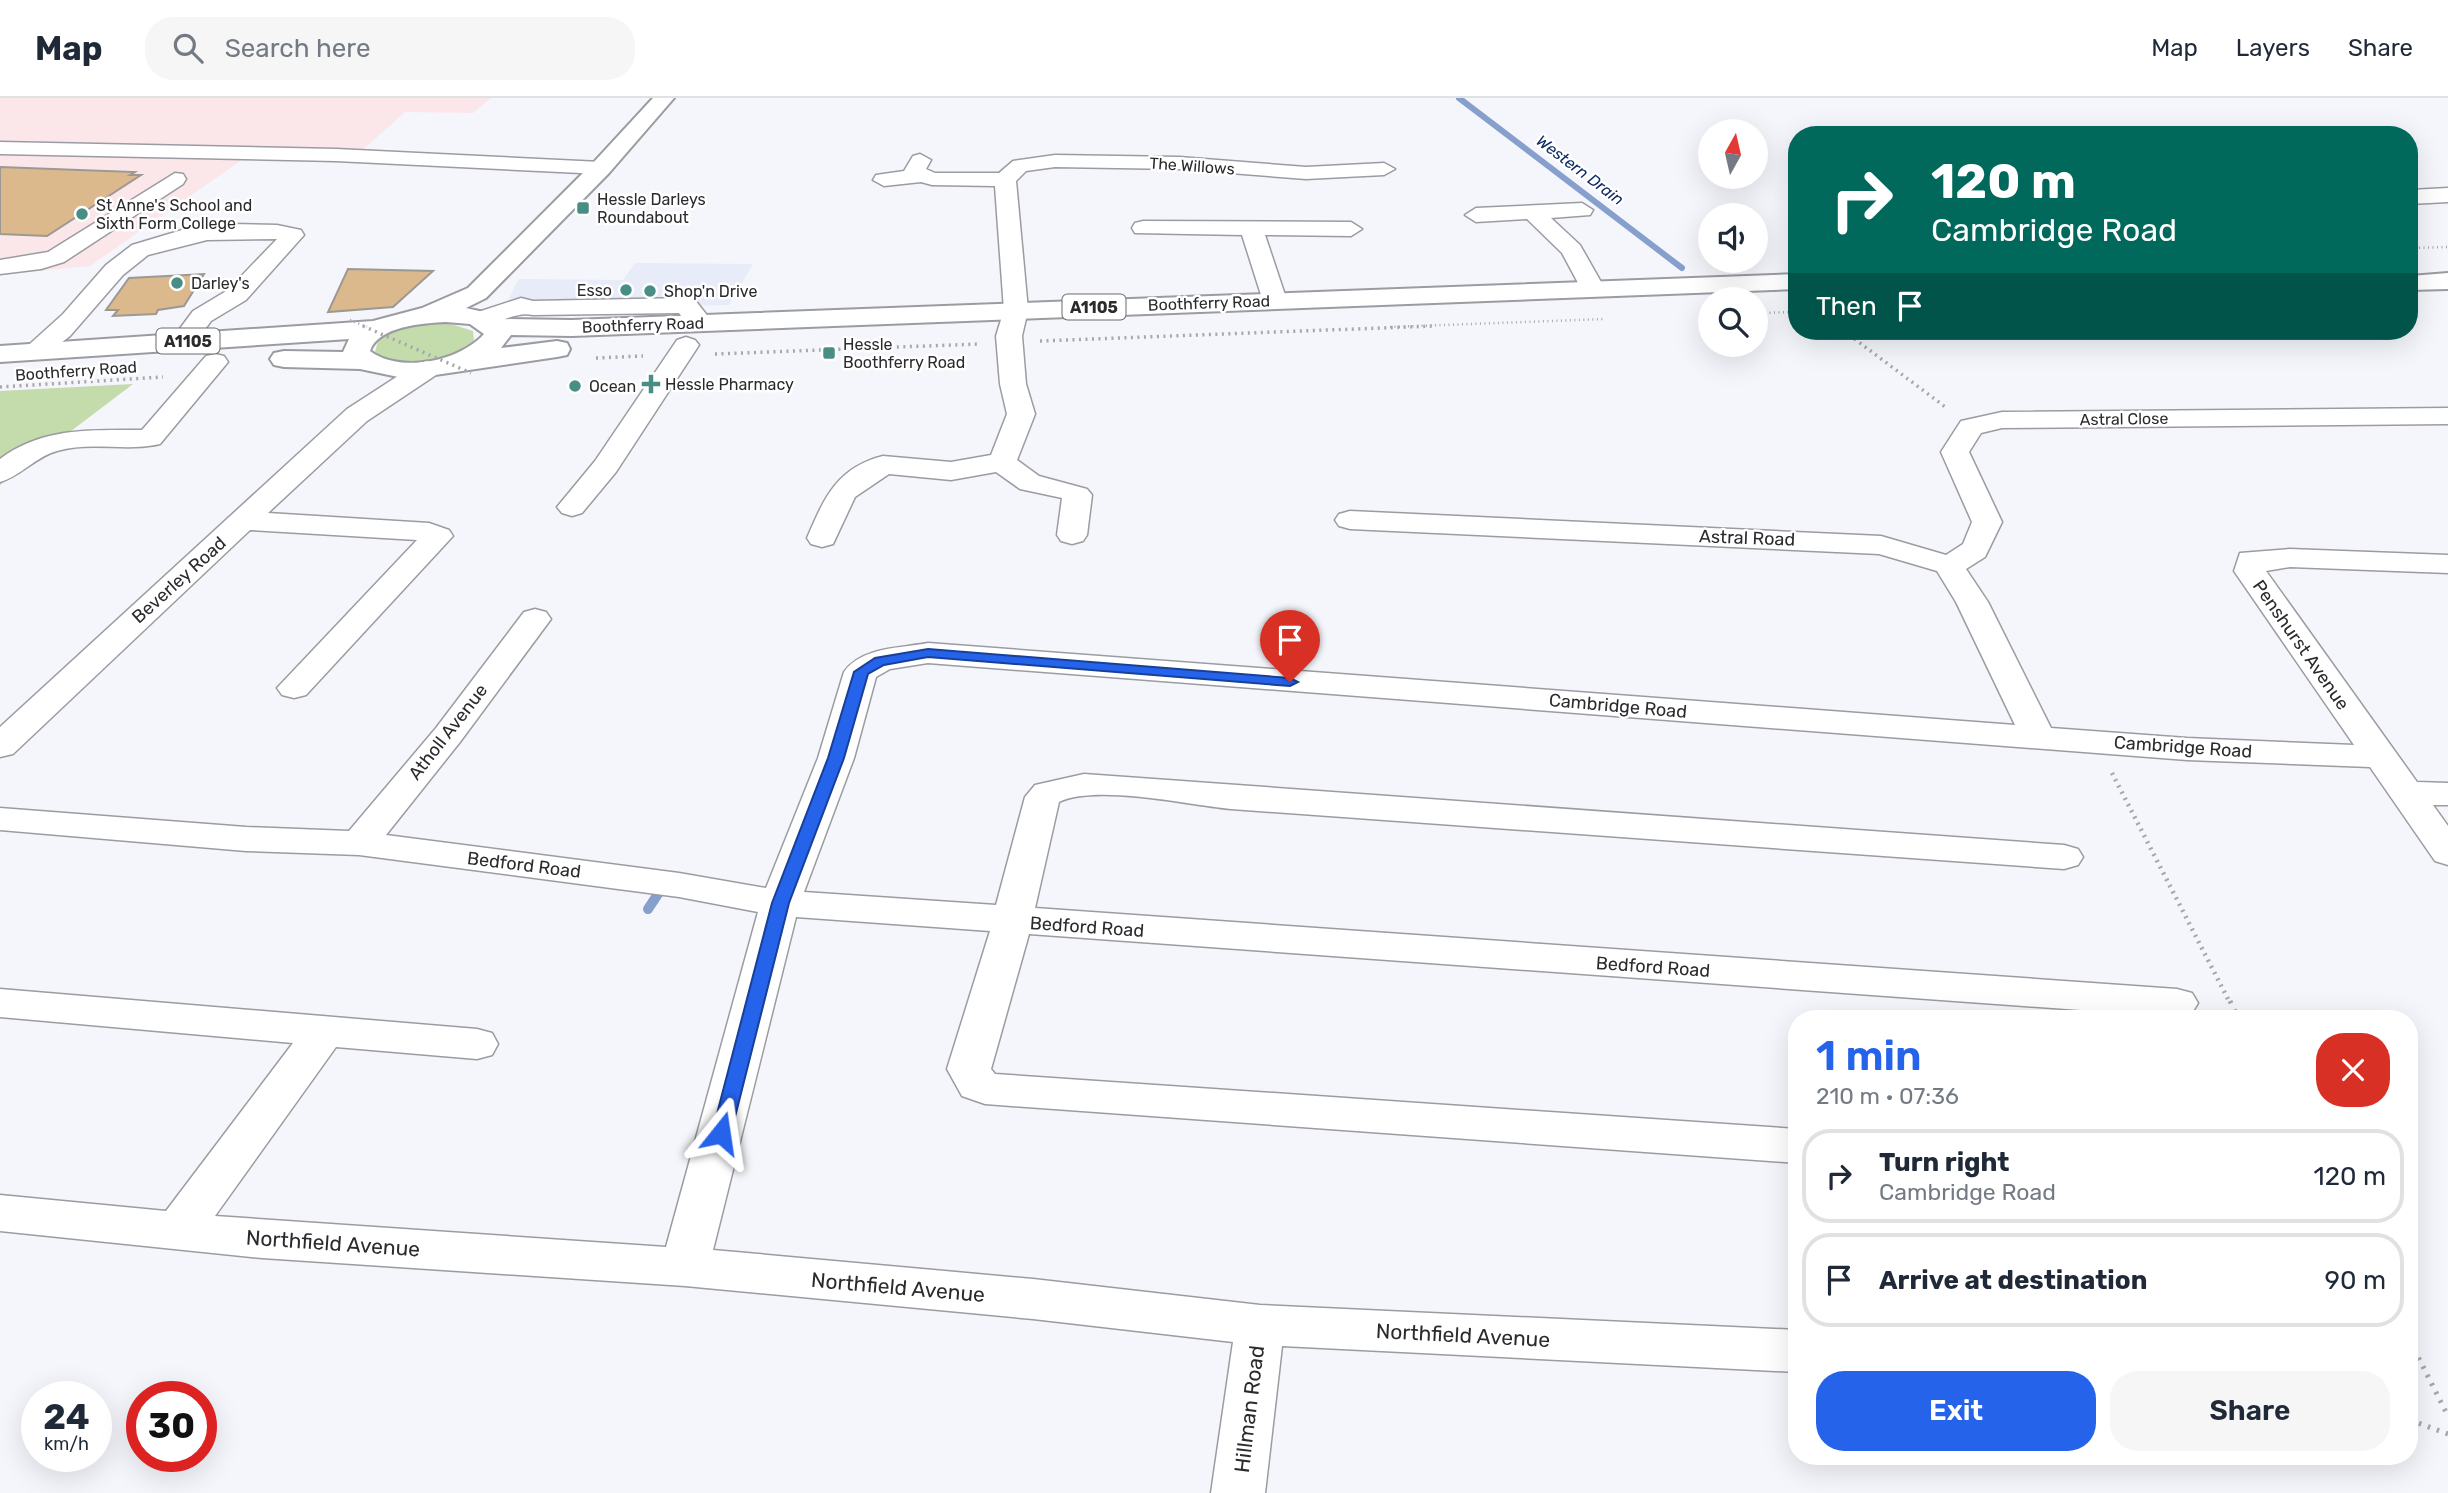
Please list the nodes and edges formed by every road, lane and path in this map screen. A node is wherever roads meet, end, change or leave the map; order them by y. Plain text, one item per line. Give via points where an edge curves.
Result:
1 (664, 98) edge
2 (0, 148) edge
3 (466, 152) dead end
4 (606, 162) junction
5 (1409, 176) dead end
6 (175, 179) dead end
7 (884, 180) dead end
8 (1006, 180) junction
9 (2448, 195) edge
10 (2418, 197) edge
11 (1582, 210) dead end
12 (1534, 214) junction
13 (1476, 215) dead end
14 (1143, 228) dead end
15 (1251, 229) junction
16 (1352, 229) dead end
17 (2448, 247) edge
18 (2418, 248) edge
19 (2418, 263) edge
20 (0, 267) edge
21 (2447, 276) edge
22 (2418, 281) edge
23 (1788, 282) edge
24 (1593, 289) junction
25 (1276, 301) junction
26 (521, 305) junction
27 (1788, 306) edge
28 (1768, 307) edge
29 (483, 308) junction
30 (1698, 309) edge
31 (1788, 312) edge
32 (1768, 313) edge
33 (1616, 318) dead end
34 (350, 320) dead end
35 (376, 330) junction
36 (1011, 330) junction
37 (1856, 340) edge
38 (689, 341) junction
39 (183, 342) junction
40 (36, 351) junction
41 (0, 354) edge
42 (588, 358) dead end
43 (215, 362) junction
44 (372, 365) junction
45 (427, 369) junction
46 (469, 369) junction
47 (0, 377) edge
48 (357, 415) junction
49 (2448, 416) edge
50 (1971, 426) junction
51 (1001, 462) junction
52 (0, 473) edge
53 (572, 507) dead end
54 (1350, 520) dead end
55 (245, 521) junction
56 (1072, 535) dead end
57 (822, 538) dead end
58 (2448, 564) edge
59 (1948, 565) junction
60 (534, 619) dead end
61 (294, 688) dead end
62 (2038, 737) junction
63 (2094, 741) junction
64 (0, 746) edge
65 (2378, 757) junction
66 (2406, 793) junction
67 (2448, 794) edge
68 (0, 819) edge
69 (359, 843) junction
70 (2448, 853) edge
71 (2064, 857) dead end
72 (780, 903) junction
73 (1012, 921) junction
74 (0, 1003) edge
75 (2178, 1003) dead end
76 (2234, 1010) edge
77 (325, 1031) junction
78 (477, 1044) dead end
79 (1788, 1145) edge
80 (0, 1213) edge
81 (178, 1230) junction
82 (685, 1267) junction
83 (1260, 1325) junction
84 (1788, 1351) edge
85 (2418, 1357) edge
86 (2448, 1416) edge
87 (2418, 1423) edge
88 (2448, 1434) edge
89 (1238, 1493) edge

1 - 4 main road
2 - 4 street
3 - 4 street
4 - 29 main road
5 - 8 street, The Willows via 1389,164 1306,173 1179,163 1055,161 1020,165
6 - 20 street via 56,257
7 - 8 street via 920,168
8 - 36 street
9 - 10 street
11 - 12 street
12 - 13 street
12 - 24 street via 1572,250
14 - 15 street
15 - 16 street
15 - 25 street
17 - 18 path
19 - 21 main road
21 - 22 main road
23 - 24 main road, Boothferry Road / A1105
24 - 25 main road, Boothferry Road / A1105
25 - 36 main road, Boothferry Road / A1105
26 - 29 street
26 - 29 street via 528,285
26 - 38 street via 533,309 686,305
27 - 28 main road
29 - 35 main road, Boothferry Road via 429,315
29 - 38 main road, Boothferry Road / A1105 via 572,328
29 - 46 main road via 498,335
30 - 36 main road, Boothferry Road / A1105
31 - 32 path
33 - 36 path
34 - 46 path, bridge
35 - 39 main road, Boothferry Road / A1105
35 - 44 main road via 357,346 357,354
36 - 38 main road, Boothferry Road / A1105
36 - 38 path
36 - 51 street via 1013,384 1021,414
37 - 50 path
38 - 42 path
38 - 46 main road, Boothferry Road / A1105 via 540,349
38 - 53 street via 622,443
39 - 40 main road, Boothferry Road / A1105
39 - 40 street via 202,316 236,295 293,235 246,232 166,240 128,256 67,326
40 - 41 main road, Boothferry Road / A1105
43 - 44 main road, Boothferry Road / A1105 via 291,359
43 - 47 main road, Boothferry Road / A1105
43 - 52 street via 150,438 44,445
44 - 45 main road, Boothferry Road
44 - 48 street, Beverley Road
45 - 46 main road, Boothferry Road
45 - 48 street, Beverley Road
48 - 55 street, Beverley Road
49 - 50 street, Astral Close via 2002,420
50 - 59 street via 1955,452 1987,522 1972,556
51 - 56 street via 1024,481 1077,495
51 - 57 street via 951,471 883,466 842,492
54 - 59 street, Astral Road via 1881,545
55 - 61 street via 438,536
55 - 64 street, Beverley Road
58 - 65 street, Penshurst Avenue via 2251,560 2250,571
59 - 62 street via 1972,602
60 - 69 street, Atholl Avenue via 448,735
62 - 63 street, Cambridge Road
62 - 72 street, Cambridge Road via 928,653 880,661 861,672 836,758
63 - 65 street, Cambridge Road
63 - 76 path
65 - 66 street, Penshurst Avenue
66 - 67 street
66 - 70 street, Penshurst Avenue
68 - 69 street, Bedford Road via 246,839
69 - 72 street, Bedford Road
71 - 73 street via 1083,785 1043,796
72 - 73 street, Bedford Road
72 - 82 street
73 - 75 street, Bedford Road
73 - 79 street via 969,1069 980,1088
74 - 77 street
77 - 78 street
77 - 81 street
80 - 81 street, Northfield Avenue
81 - 82 street, Northfield Avenue
82 - 83 street, Northfield Avenue
83 - 84 street, Northfield Avenue
83 - 89 street, Hillman Road
85 - 86 path
87 - 88 path

